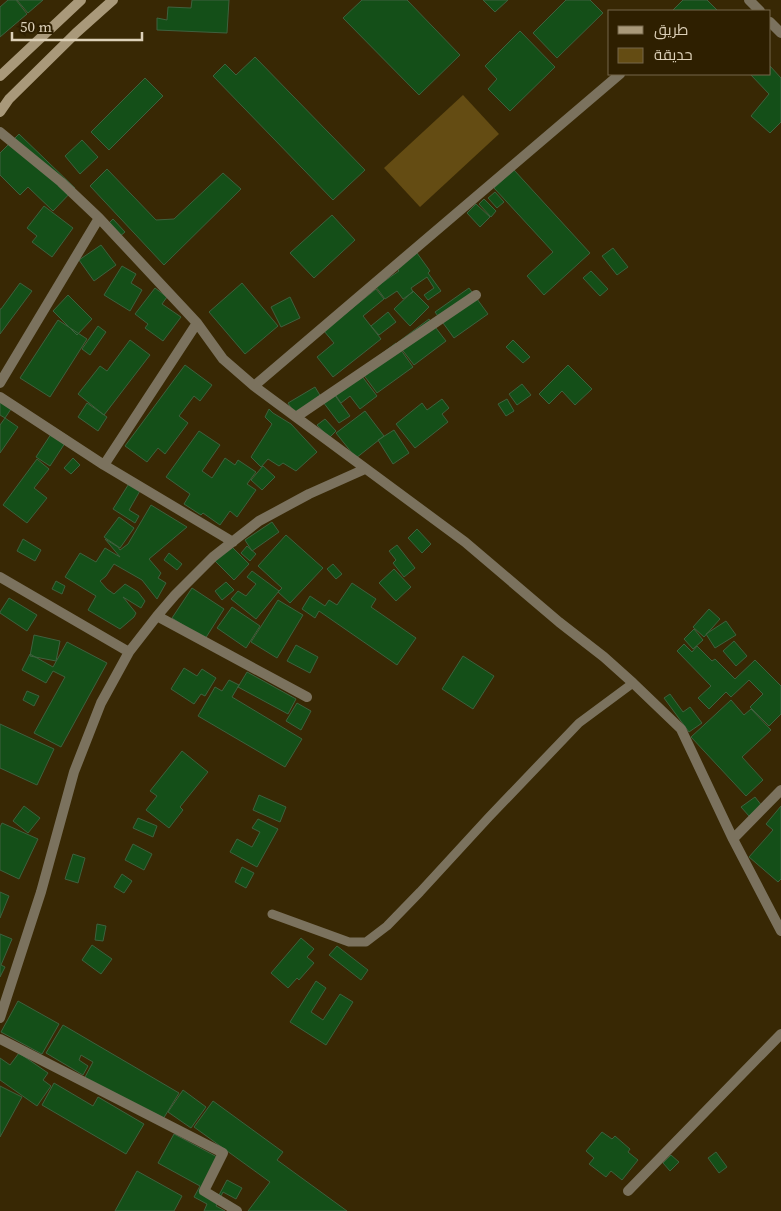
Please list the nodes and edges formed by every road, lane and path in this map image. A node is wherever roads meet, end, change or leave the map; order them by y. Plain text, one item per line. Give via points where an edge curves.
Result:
1 (81, 0) edge
2 (113, 0) edge
3 (749, 0) edge
4 (759, 10) edge
5 (771, 23) edge
6 (781, 33) edge
7 (619, 75) edge
8 (0, 76) edge
9 (0, 112) edge
10 (0, 132) edge
11 (99, 218) junction
12 (476, 295) dead end
13 (197, 323) junction
14 (0, 383) edge
15 (254, 386) junction
16 (0, 397) edge
17 (296, 417) junction
18 (104, 465) junction
19 (365, 469) junction
20 (232, 542) junction
21 (0, 577) edge
22 (157, 616) junction
23 (129, 652) junction
24 (633, 683) junction
25 (307, 697) dead end
26 (781, 790) edge
27 (733, 839) junction
28 (272, 914) dead end
29 (781, 931) edge
30 (0, 1018) edge
31 (781, 1034) edge
32 (0, 1039) edge
33 (628, 1192) dead end
34 (237, 1211) edge

1 - 8 main road
2 - 9 main road via 9,99
3 - 4 street
5 - 6 street
7 - 15 street
10 - 11 street
11 - 13 street
11 - 14 street
12 - 17 street
13 - 15 street via 223,359
13 - 18 street
15 - 17 street
16 - 18 street
17 - 19 street
18 - 20 street
19 - 20 street via 259,521
19 - 24 street via 465,542
20 - 22 street via 213,557
21 - 23 street
22 - 23 street
22 - 25 street
23 - 30 street via 102,703 74,772 41,892
24 - 27 street via 681,729
24 - 28 lane via 579,723 387,926 366,942 349,942
26 - 27 street
27 - 29 street
31 - 33 street
32 - 34 street via 223,1153 204,1190

